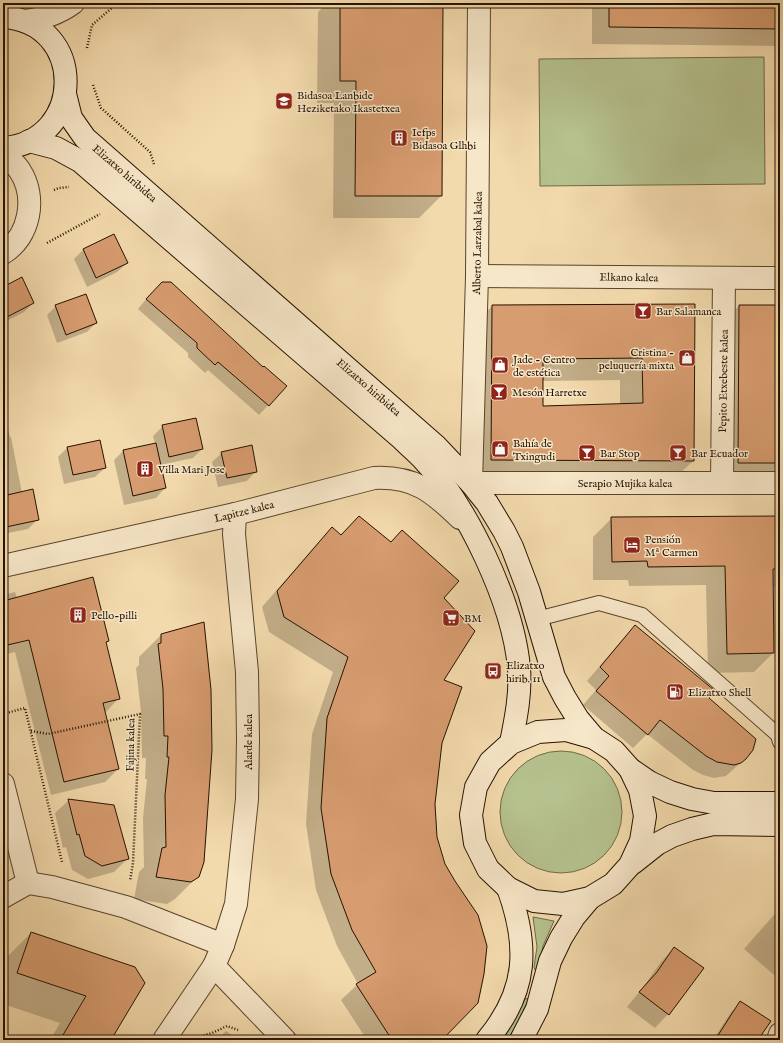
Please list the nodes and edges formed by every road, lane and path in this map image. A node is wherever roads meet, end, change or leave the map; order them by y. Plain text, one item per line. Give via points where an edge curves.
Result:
1 (73, 3) edge
2 (126, 3) edge
3 (479, 3) edge
4 (3, 17) edge
5 (24, 21) junction
6 (86, 51) dead end
7 (91, 80) dead end
8 (65, 94) junction
9 (29, 141) junction
10 (3, 148) edge
11 (3, 153) edge
12 (154, 167) dead end
13 (71, 188) dead end
14 (29, 197) junction
15 (121, 204) junction
16 (43, 245) dead end
17 (3, 253) edge
18 (477, 276) junction
19 (724, 278) junction
20 (780, 278) edge
21 (471, 483) junction
22 (722, 483) junction
23 (780, 483) edge
24 (235, 514) junction
25 (470, 528) junction
26 (3, 566) edge
27 (537, 619) junction
28 (3, 714) edge
29 (31, 731) junction
30 (594, 738) junction
31 (780, 742) edge
32 (512, 743) junction
33 (630, 769) junction
34 (3, 784) edge
35 (780, 803) edge
36 (780, 825) edge
37 (630, 865) junction
38 (28, 883) junction
39 (130, 883) dead end
40 (508, 888) junction
41 (69, 891) junction
42 (3, 897) edge
43 (590, 898) junction
44 (223, 945) junction
45 (214, 966) junction
46 (239, 1030) dead end
47 (780, 1034) edge
48 (197, 1038) dead end
49 (164, 1040) edge
50 (285, 1040) edge
51 (486, 1040) edge
52 (522, 1040) edge
53 (778, 1040) edge

1 - 5 street via 48,17
2 - 6 path via 114,6 92,25
3 - 18 street, Alberto Larzabal kalea
4 - 5 street
5 - 8 street via 36,26 56,47 66,73
7 - 12 path via 101,108 150,152
8 - 9 street via 58,114 50,125
8 - 21 street, Elizatxo hiribidea via 71,118 85,138 436,446
9 - 10 street
9 - 15 street, Elizatxo hiribidea via 69,154 80,161
11 - 14 street via 21,172
13 - 14 path via 59,188
14 - 17 street via 25,227 17,240
15 - 16 path
15 - 25 street, Elizatxo hiribidea via 402,439 448,492
18 - 19 street, Elkano kalea
18 - 21 street, Alberto Larzabal kalea
19 - 20 street, Elkano kalea
19 - 22 street, Pepito Etxebeste kalea
21 - 22 street, Serapio Mujika kalea
21 - 27 street, Elizatxo hiribidea via 487,503 512,547
22 - 23 street, Serapio Mujika kalea
24 - 25 street, Lapitze kalea via 374,478 388,477 419,485 437,496
24 - 26 street, Lapitze kalea
24 - 44 street, Alarde kalea via 234,534 248,672 247,799 236,904
25 - 32 street, Elizatxo hiribidea via 504,604 516,645 519,687
27 - 30 street, Elizatxo hiribidea via 554,677 571,709
27 - 31 lane via 599,603 642,615 778,735
28 - 29 path via 25,708
29 - 39 path, Fajina kalea via 48,734 140,714
29 - 41 path
30 - 32 street, Elizatxo hiribidea via 566,730 545,731
30 - 33 street, Elizatxo hiribidea via 614,751
32 - 40 street, Elizatxo hiribidea via 490,762 476,787 471,814 475,843 488,868
33 - 35 street, Elizatxo hiribidea via 655,785 692,799
33 - 37 street, Elizatxo hiribidea via 640,790 645,816 641,841
34 - 38 street
36 - 37 street via 713,824 692,828 657,844
37 - 43 street, Elizatxo hiribidea via 613,884
38 - 41 street
38 - 42 street
40 - 43 street, Elizatxo hiribidea via 534,901 563,904
40 - 51 street via 521,934 519,981 508,1008
41 - 44 street via 126,907
43 - 52 street via 561,938 550,961 537,1009
44 - 45 street, Alarde kalea
45 - 49 street, Alarde kalea
45 - 50 street
46 - 48 path via 227,1026
47 - 53 street

